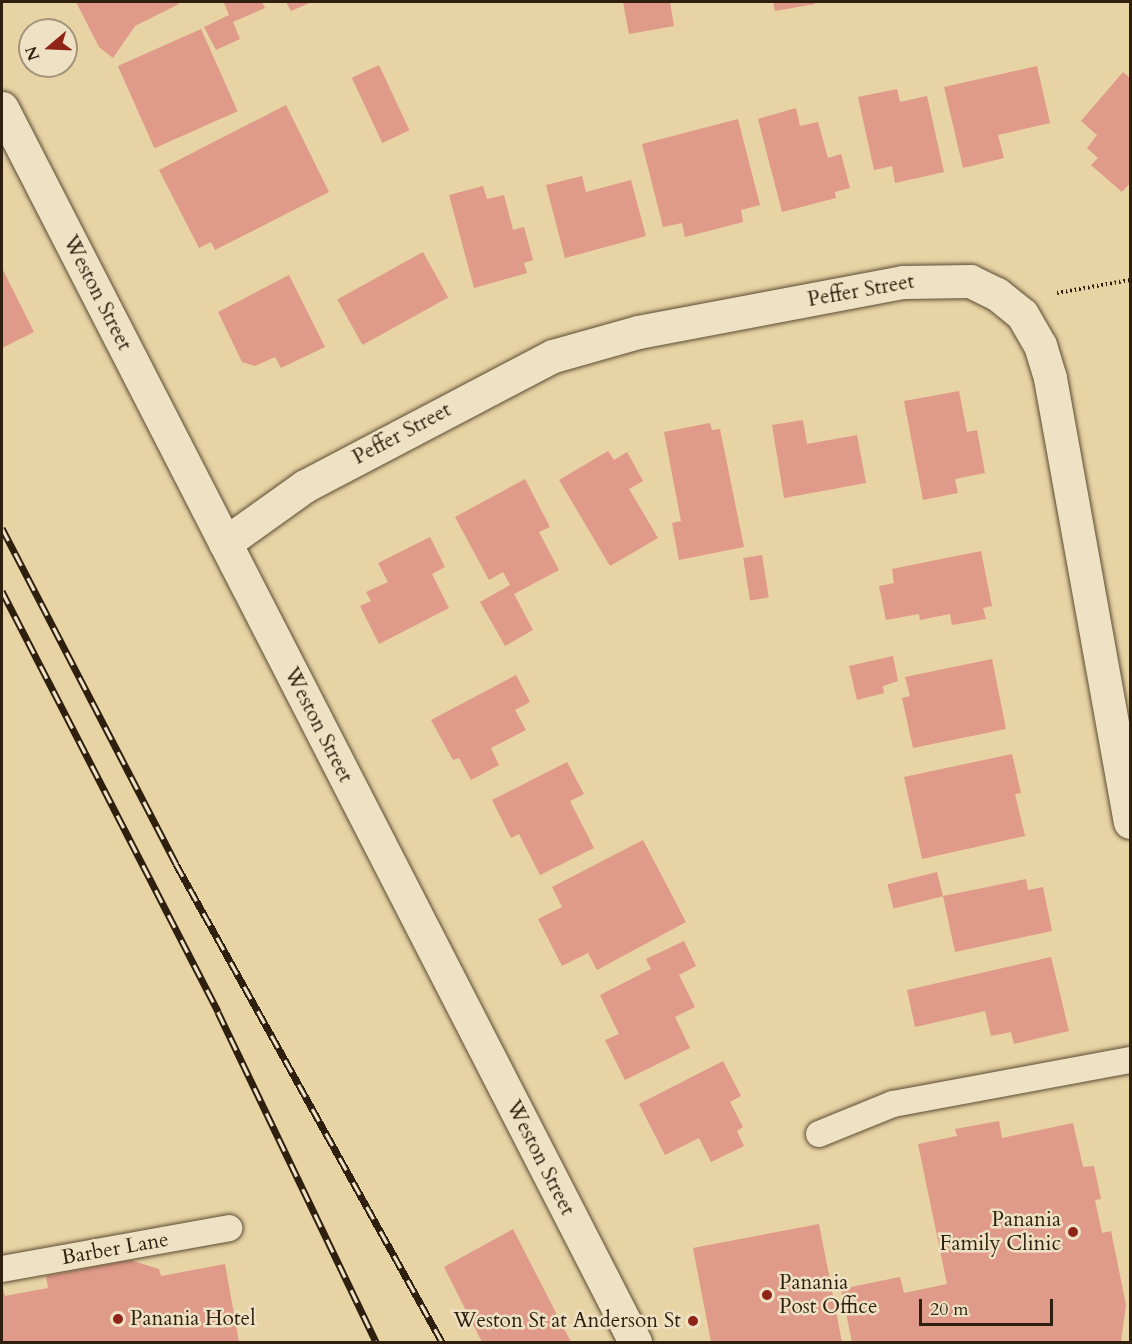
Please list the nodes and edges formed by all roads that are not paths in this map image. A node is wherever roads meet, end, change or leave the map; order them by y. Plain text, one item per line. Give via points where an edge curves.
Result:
1 (2, 108) edge
2 (225, 543) junction
3 (1131, 822) edge
4 (1131, 1060) edge
5 (819, 1134) dead end
6 (229, 1228) dead end
7 (2, 1269) edge
8 (635, 1342) edge

1 - 2 street, Weston Street
2 - 3 street, Peffer Street via 306,486 553,356 594,342 880,287 940,279 970,281 1022,314 1040,345 1050,378
2 - 8 street, Weston Street
4 - 5 lane via 892,1104
6 - 7 lane, Barber Lane

